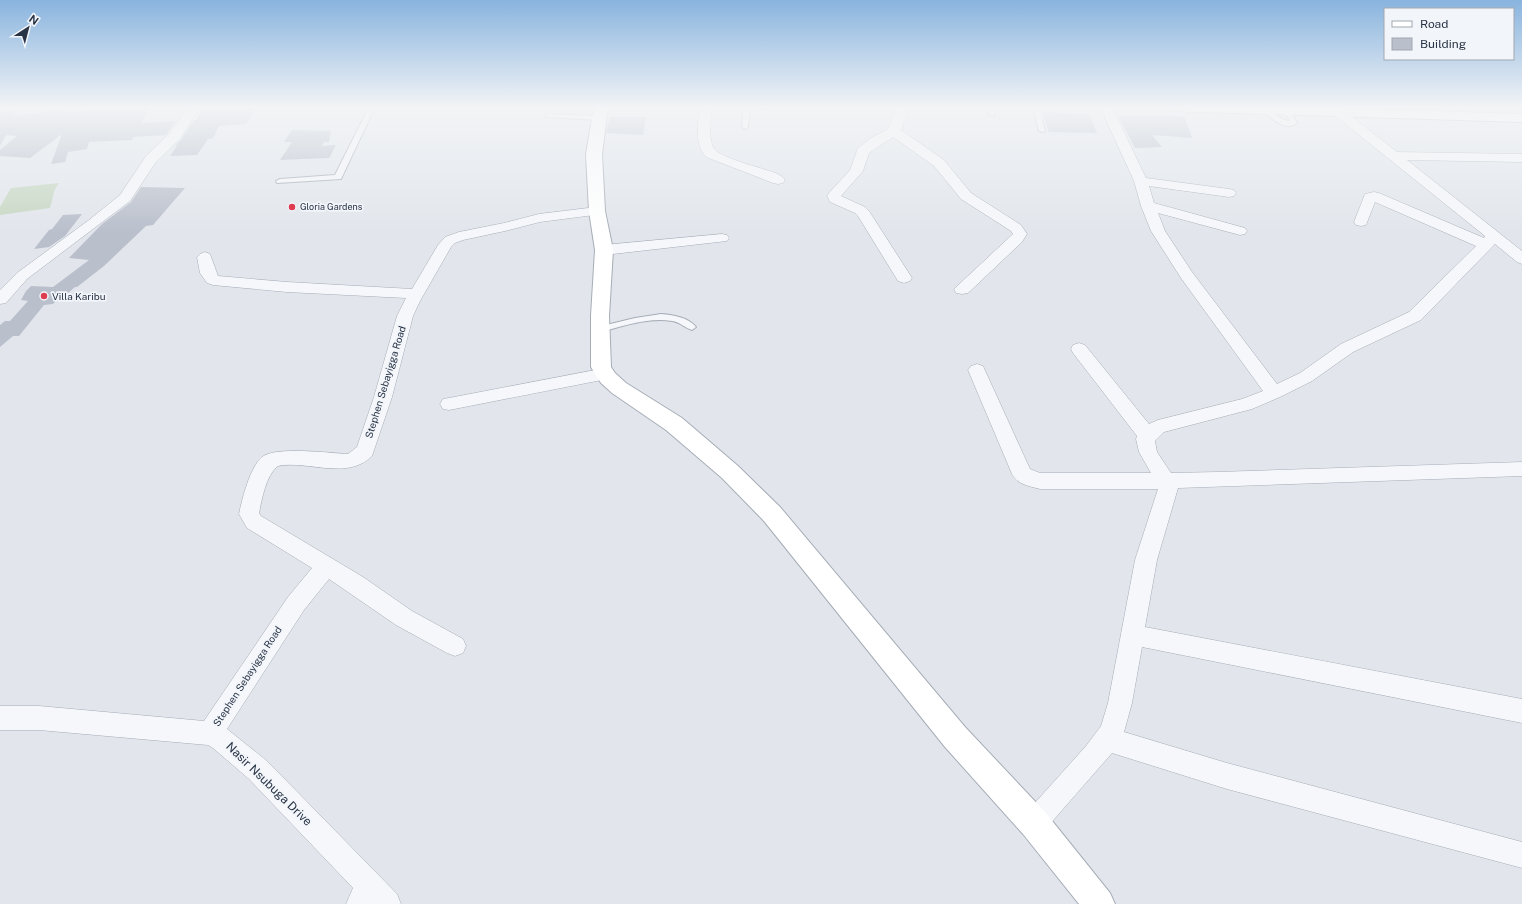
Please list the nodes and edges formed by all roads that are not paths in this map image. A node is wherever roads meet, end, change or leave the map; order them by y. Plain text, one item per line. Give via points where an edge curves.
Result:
1 (161, 149) edge
2 (352, 149) edge
3 (595, 149) edge
4 (706, 149) edge
5 (865, 149) edge
6 (920, 149) edge
7 (1126, 149) edge
8 (1385, 149) edge
9 (1393, 156) junction
10 (1522, 158) edge
11 (778, 180) dead end
12 (1141, 181) junction
13 (280, 182) dead end
14 (1229, 193) dead end
15 (1148, 206) junction
16 (597, 211) junction
17 (1361, 222) dead end
18 (1240, 231) dead end
19 (722, 238) dead end
20 (1490, 240) junction
21 (604, 250) junction
22 (205, 257) dead end
23 (1522, 259) edge
24 (904, 278) dead end
25 (962, 289) dead end
26 (416, 294) junction
27 (0, 299) edge
28 (692, 327) dead end
29 (601, 329) junction
30 (1079, 349) dead end
31 (977, 370) dead end
32 (606, 374) junction
33 (1274, 393) junction
34 (449, 404) dead end
35 (1148, 436) junction
36 (1522, 469) edge
37 (1167, 480) junction
38 (326, 567) junction
39 (1133, 635) junction
40 (455, 646) dead end
41 (1522, 711) edge
42 (0, 718) edge
43 (210, 733) junction
44 (1107, 739) junction
45 (1034, 823) junction
46 (1522, 856) edge
47 (364, 895) edge
48 (387, 904) edge
49 (1099, 904) edge

1 - 27 street via 151,159 124,198 22,276
2 - 13 lane via 338,177
3 - 16 street
4 - 11 street via 717,158 759,171
5 - 24 street via 856,171 834,196 835,199 864,214
6 - 25 street via 939,163 966,196 1016,228 1020,234
7 - 12 street
8 - 9 street
9 - 10 street
9 - 20 street
12 - 14 street
12 - 15 street
15 - 18 street
15 - 33 street via 1158,232 1186,275
16 - 21 street
16 - 26 street, Stephen Sebayigga Road via 539,218 454,237 445,245 432,271
17 - 20 street via 1370,197 1374,196
19 - 21 street
20 - 23 street
20 - 33 street via 1415,316 1347,348 1306,377
21 - 29 street
22 - 26 street via 208,273 213,280
26 - 38 street, Stephen Sebayigga Road via 405,316 365,451 358,458 348,461 281,458 274,460 266,467 253,500 250,514 254,522
28 - 29 lane via 680,319 666,317
29 - 32 street via 601,367
30 - 35 street
31 - 37 street via 1024,476 1040,481
32 - 34 street
32 - 45 street via 619,388 674,424 730,472 772,514 955,738
33 - 35 street via 1246,404 1158,427
35 - 37 street via 1145,446 1148,453
36 - 37 street
37 - 39 street via 1168,489 1146,560
38 - 40 street via 404,618
38 - 43 street, Stephen Sebayigga Road via 308,586 284,620
39 - 41 street
39 - 44 street via 1120,703 1112,732
42 - 43 street, Nasir Nsubuga Drive via 39,718
43 - 47 street, Nasir Nsubuga Drive via 222,739 258,770
44 - 45 street
44 - 46 street via 1227,776
45 - 49 street
47 - 48 street, Nasir Nsubuga Drive

